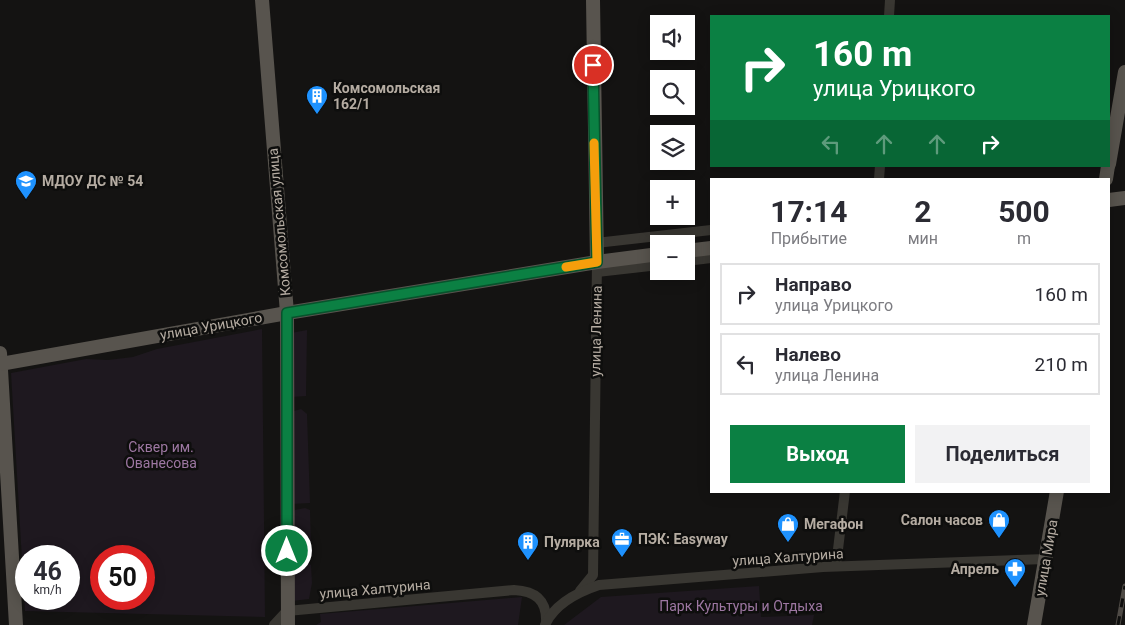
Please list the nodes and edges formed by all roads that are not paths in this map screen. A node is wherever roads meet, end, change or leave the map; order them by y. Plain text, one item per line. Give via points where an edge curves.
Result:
1 (262, 0) edge
2 (593, 0) edge
3 (890, 0) edge
4 (889, 15) edge
5 (1125, 72) edge
6 (1110, 159) edge
7 (1125, 198) edge
8 (1110, 200) edge
9 (710, 230) edge
10 (596, 243) junction
11 (710, 248) edge
12 (695, 250) edge
13 (650, 256) edge
14 (710, 258) edge
15 (695, 260) edge
16 (650, 265) edge
17 (597, 267) junction
18 (287, 313) junction
19 (0, 360) edge
20 (845, 493) edge
21 (1057, 493) edge
22 (1046, 559) junction
23 (836, 566) junction
24 (575, 595) junction
25 (288, 618) edge
26 (545, 624) edge
27 (16, 625) edge
28 (274, 625) edge
29 (1034, 625) edge

1 - 18 main road, Комсомольская улица
2 - 10 main road, улица Ленина
3 - 4 street
5 - 6 main road
7 - 8 main road
9 - 10 street
10 - 17 main road, улица Ленина
11 - 12 main road
13 - 17 main road, улица Урицкого
14 - 15 street
16 - 17 street, улица Урицкого
17 - 18 main road, улица Урицкого
17 - 24 street, улица Ленина via 593,575
18 - 19 main road, улица Урицкого
18 - 25 main road, Комсомольская улица
19 - 27 main road
20 - 23 street
21 - 22 main road, улица Мира
22 - 23 street, улица Халтурина
22 - 29 main road, улица Мира
23 - 24 street, улица Халтурина via 599,585
24 - 26 street, улица Халтурина via 560,605
25 - 26 street, улица Халтурина via 514,590 529,592 540,599 544,605
25 - 28 street

